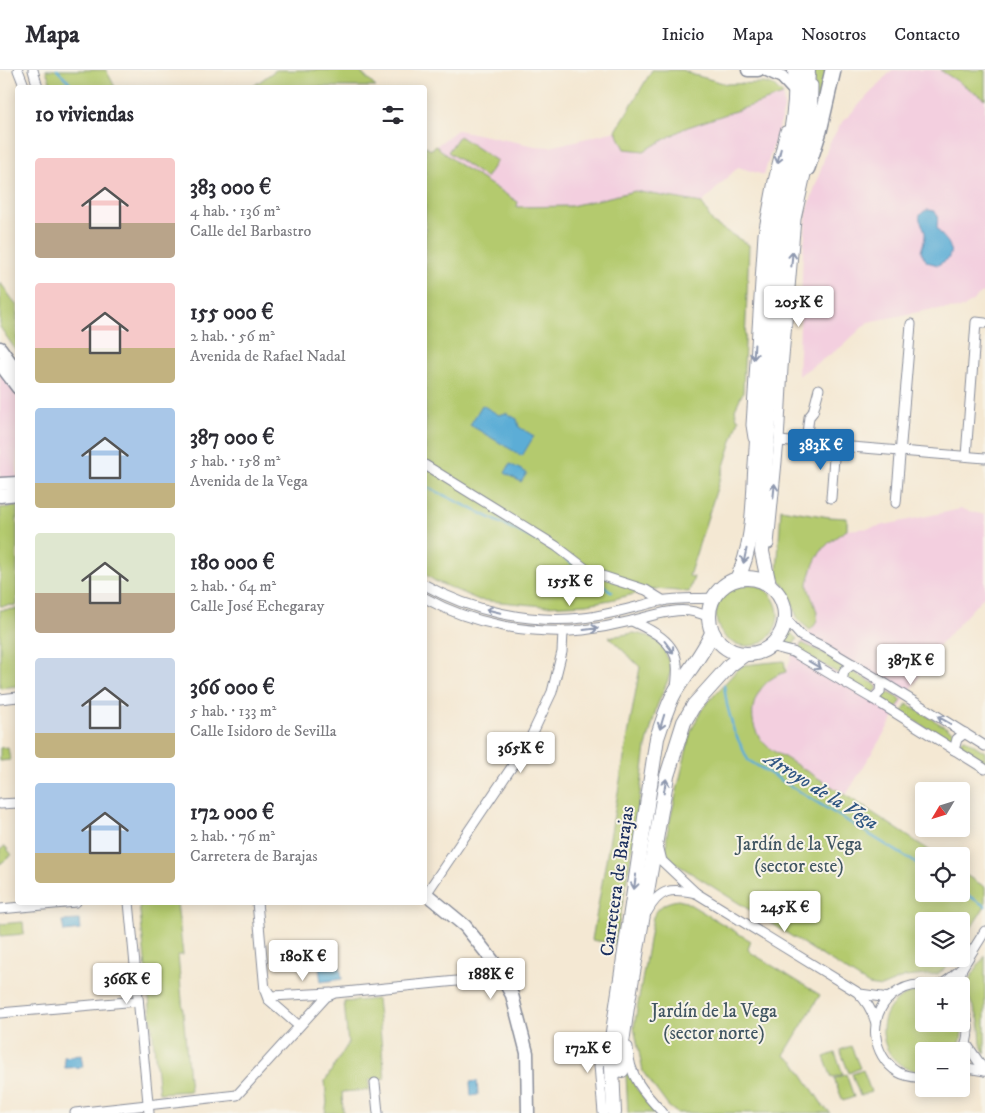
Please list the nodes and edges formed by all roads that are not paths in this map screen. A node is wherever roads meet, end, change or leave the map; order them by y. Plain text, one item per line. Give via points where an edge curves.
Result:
1 (18, 70) edge
2 (33, 70) edge
3 (748, 70) edge
4 (758, 70) edge
5 (767, 70) edge
6 (795, 70) edge
7 (833, 70) edge
8 (808, 75) edge
9 (24, 85) edge
10 (37, 85) edge
11 (795, 91) junction
12 (808, 168) junction
13 (981, 323) edge
14 (911, 324) dead end
15 (0, 348) edge
16 (0, 364) edge
17 (15, 369) edge
18 (15, 384) edge
19 (819, 389) dead end
20 (779, 441) junction
21 (806, 442) junction
22 (835, 445) junction
23 (900, 450) junction
24 (966, 456) junction
25 (985, 458) edge
26 (427, 466) edge
27 (15, 482) edge
28 (0, 484) edge
29 (15, 494) edge
30 (0, 496) edge
31 (831, 498) dead end
32 (896, 504) dead end
33 (737, 579) junction
34 (427, 586) edge
35 (772, 588) junction
36 (714, 598) junction
37 (427, 599) edge
38 (664, 601) junction
39 (708, 617) junction
40 (785, 618) junction
41 (632, 621) junction
42 (563, 632) junction
43 (710, 638) junction
44 (770, 646) junction
45 (745, 654) junction
46 (853, 664) junction
47 (842, 680) junction
48 (881, 681) junction
49 (676, 690) junction
50 (15, 698) edge
51 (0, 699) edge
52 (874, 699) junction
53 (965, 733) junction
54 (985, 746) edge
55 (954, 750) junction
56 (985, 768) edge
57 (15, 803) edge
58 (0, 804) edge
59 (658, 822) junction
60 (427, 892) edge
61 (696, 893) junction
62 (427, 897) edge
63 (427, 897) edge
64 (43, 905) edge
65 (129, 905) edge
66 (257, 905) edge
67 (0, 909) edge
68 (641, 923) junction
69 (985, 931) edge
70 (962, 968) junction
71 (493, 974) junction
72 (951, 977) edge
73 (960, 977) edge
74 (264, 982) junction
75 (915, 986) edge
76 (335, 993) junction
77 (860, 994) junction
78 (889, 998) junction
79 (138, 1001) junction
80 (627, 1007) junction
81 (0, 1013) edge
82 (876, 1023) junction
83 (299, 1026) junction
84 (611, 1045) junction
85 (970, 1049) edge
86 (970, 1068) edge
87 (985, 1071) edge
88 (915, 1077) edge
89 (375, 1083) dead end
90 (651, 1101) junction
91 (148, 1110) edge
92 (75, 1113) edge
93 (378, 1113) edge
94 (520, 1113) edge
95 (528, 1113) edge
96 (602, 1113) edge
97 (614, 1113) edge
98 (623, 1113) edge
99 (659, 1113) edge
100 (664, 1113) edge

1 - 9 street
2 - 10 street
3 - 4 street
5 - 11 street via 782,77
6 - 11 main road
7 - 12 highway
8 - 12 street via 814,85
8 - 35 main road via 805,127 786,220 766,457 762,552
11 -> 33 main road via 791,139 776,218 753,509 745,561
20 -> 12 street via 796,219
13 - 24 street
14 - 23 street
15 - 17 street
16 - 18 street
19 - 21 street via 809,417
20 - 21 street
35 -> 20 street via 768,560
21 - 22 street
22 - 23 street
22 - 31 street
23 - 24 street
23 - 32 street
24 - 25 street
26 - 38 street via 556,546 590,572 646,590
27 - 28 street
29 - 30 street
33 - 35 main road via 754,578
33 - 36 main road via 725,584
38 -> 34 street via 601,616 544,620 467,605
35 - 40 main road via 782,602
36 - 38 street
36 - 39 main road
37 - 42 street via 463,615 505,626
39 - 41 street via 680,610
39 - 43 main road
40 - 44 main road via 781,633
40 - 46 street via 801,636
42 -> 41 street
41 -> 49 street via 652,630 676,655
42 - 60 street via 562,652 552,692 528,743
43 - 45 main road via 732,652
43 - 49 main road, Carretera de Barajas
44 - 45 main road via 762,652
44 -> 47 street via 793,652
59 -> 45 main road via 667,776 684,722 713,683
46 - 47 street via 844,671
46 - 48 street
47 - 52 street
48 - 52 street via 880,692
53 -> 48 street
49 -> 84 main road, Carretera de Barajas via 666,711 652,767
50 - 51 street
52 - 55 street
53 - 54 street
53 - 55 street via 957,739
55 - 56 street
57 - 58 street
59 - 61 street via 657,841 662,861
59 - 68 main road
61 - 68 street via 676,889 662,893 653,900
61 - 77 street
62 - 71 street via 478,951
63 - 95 street via 465,926 493,961 512,995 527,1053
64 - 67 street
65 - 79 street
66 - 74 street
68 - 80 main road
69 - 70 street
70 - 72 street
70 - 73 street
71 - 76 street
71 - 94 street via 504,996 520,1052
74 - 76 street via 271,996
74 - 83 street via 268,999
75 - 78 street
76 - 83 street via 326,997
77 - 78 street
77 - 82 street via 873,1012
78 - 82 street
79 - 81 street
79 - 91 street
80 - 90 street via 628,1058 633,1073
80 - 98 main road via 621,1050
82 - 88 street via 875,1037 887,1063 898,1072
83 - 91 street via 237,1095
84 - 96 street via 599,1065
84 - 97 main road, Carretera de Barajas
85 - 87 street
86 - 87 street
89 - 93 street
90 - 99 street
90 - 100 street
91 - 92 street

